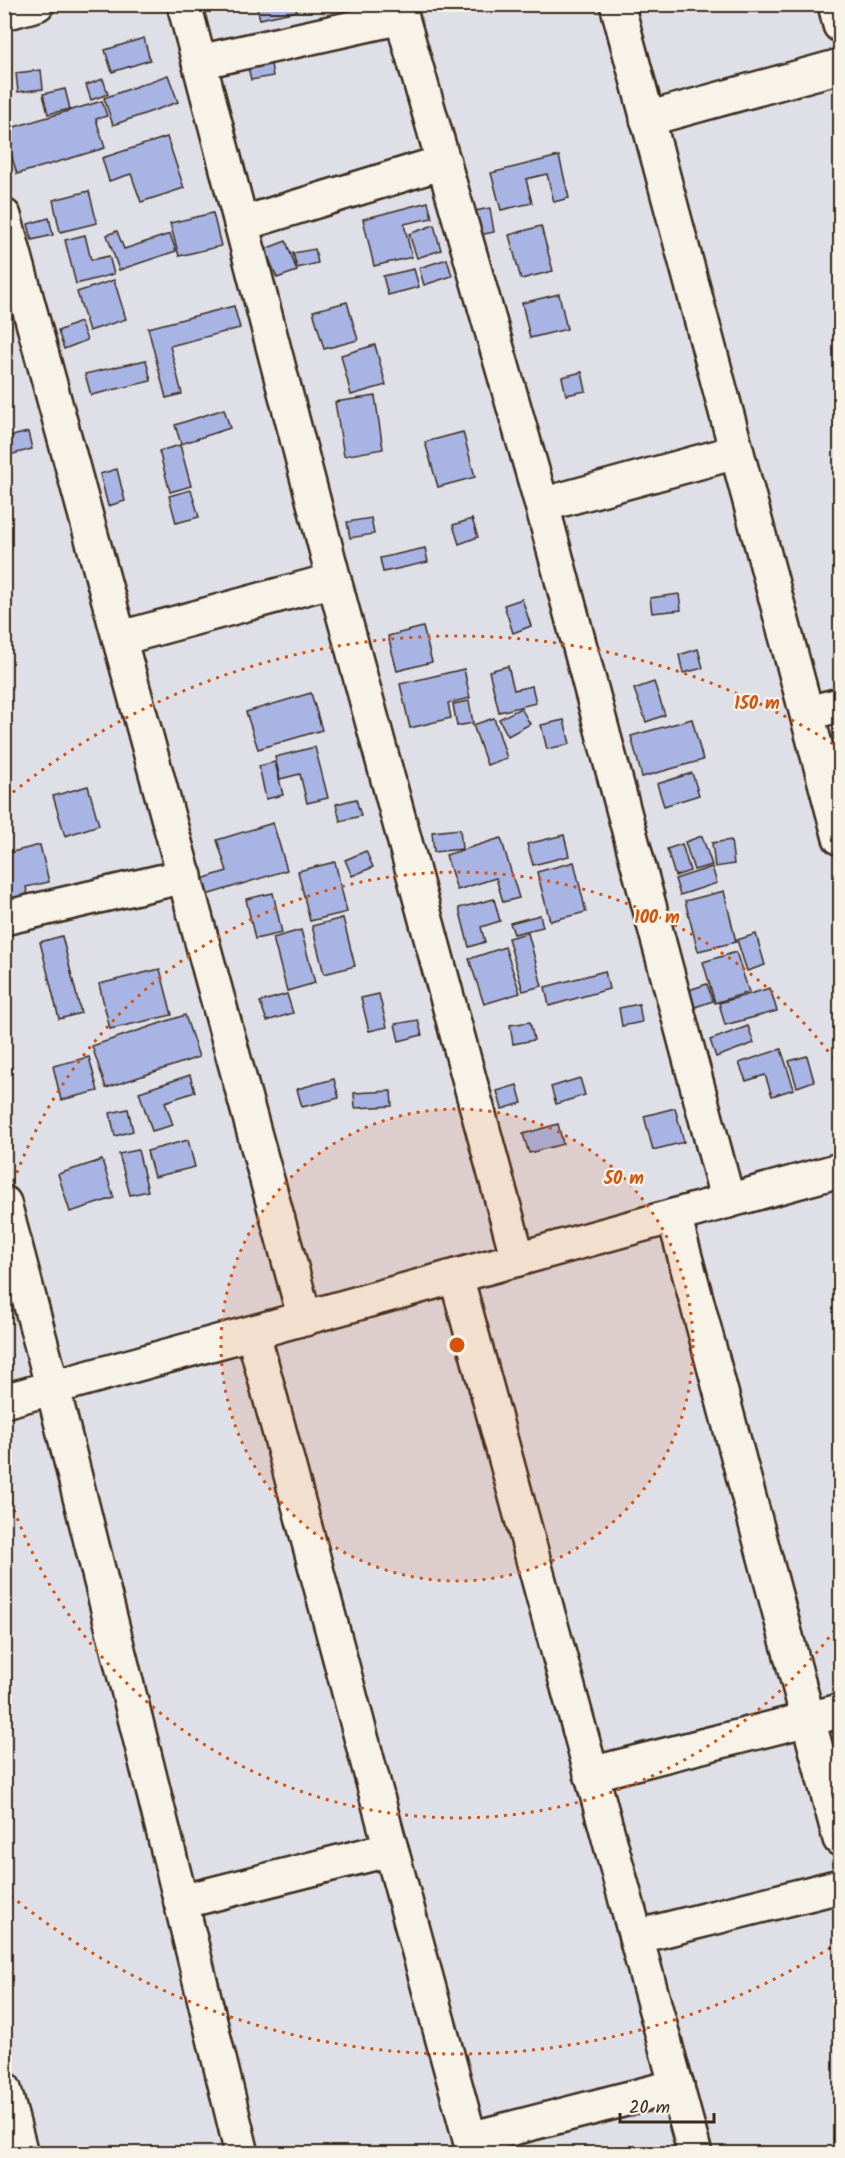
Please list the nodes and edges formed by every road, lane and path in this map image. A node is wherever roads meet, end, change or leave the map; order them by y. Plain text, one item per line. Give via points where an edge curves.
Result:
1 (37, 4) edge
2 (184, 4) edge
3 (617, 4) edge
4 (835, 4) edge
5 (400, 11) edge
6 (4, 13) edge
7 (840, 26) edge
8 (199, 62) junction
9 (840, 66) edge
10 (647, 119) junction
11 (444, 162) junction
12 (4, 216) edge
13 (241, 224) junction
14 (11, 271) edge
15 (736, 452) junction
16 (542, 505) junction
17 (334, 580) junction
18 (121, 638) junction
19 (840, 705) edge
20 (807, 713) junction
21 (840, 838) edge
22 (185, 876) junction
23 (4, 918) edge
24 (840, 1170) edge
25 (728, 1201) junction
26 (4, 1203) edge
27 (674, 1216) junction
28 (518, 1259) junction
29 (456, 1276) junction
30 (305, 1319) junction
31 (253, 1333) junction
32 (53, 1389) junction
33 (4, 1401) edge
34 (840, 1711) edge
35 (809, 1720) junction
36 (591, 1774) junction
37 (840, 1839) edge
38 (391, 1849) junction
39 (840, 1886) edge
40 (182, 1902) junction
41 (636, 1936) junction
42 (677, 2086) junction
43 (4, 2089) edge
44 (472, 2146) edge
45 (21, 2154) edge
46 (242, 2154) edge
47 (695, 2154) edge

1 - 6 street
2 - 8 street
3 - 10 street
4 - 7 street
5 - 8 street
5 - 11 street
8 - 13 street
9 - 10 street
10 - 15 street
11 - 13 street
11 - 16 street
12 - 14 street
13 - 17 street
14 - 18 street
15 - 16 street
15 - 20 street
16 - 25 street
17 - 18 street
17 - 28 street
18 - 22 street
19 - 20 street
20 - 21 street
22 - 23 street
22 - 30 street
24 - 25 street
25 - 27 street
26 - 32 street
27 - 28 street
27 - 35 street
28 - 29 street
29 - 30 street
29 - 36 street
30 - 31 street
31 - 32 street
31 - 38 street
32 - 33 street
32 - 40 street
34 - 35 street
35 - 36 street
35 - 37 street
36 - 41 street
38 - 40 street
38 - 44 street
39 - 41 street
40 - 46 street
41 - 42 street
42 - 44 street
42 - 47 street
43 - 45 street

